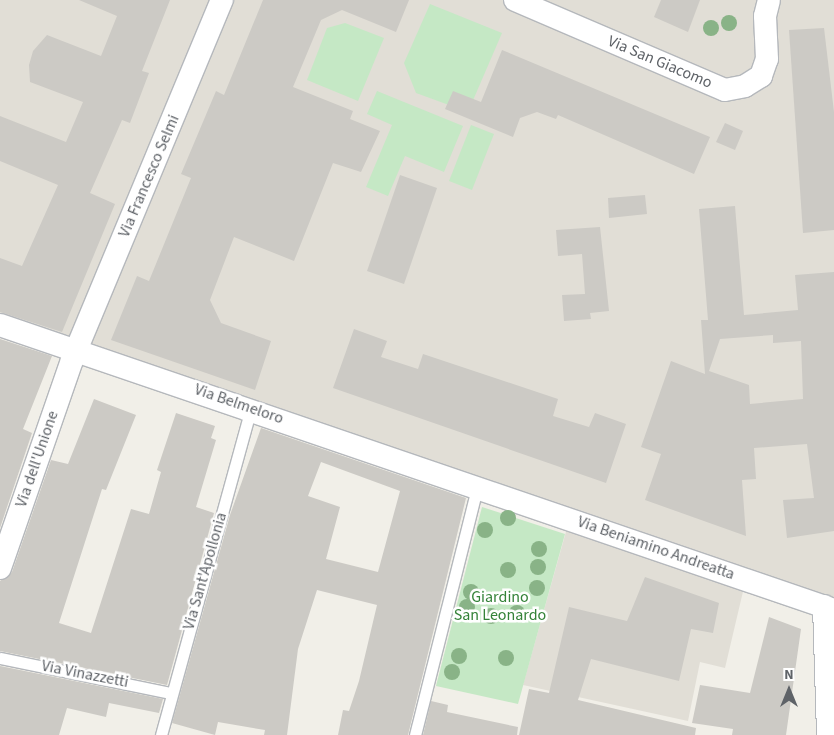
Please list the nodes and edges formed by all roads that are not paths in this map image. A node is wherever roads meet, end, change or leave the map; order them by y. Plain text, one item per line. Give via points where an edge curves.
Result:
1 (222, 0) edge
2 (515, 0) edge
3 (769, 0) edge
4 (0, 325) edge
5 (75, 351) junction
6 (251, 408) junction
7 (478, 485) junction
8 (0, 568) edge
9 (829, 608) edge
10 (0, 658) edge
11 (170, 693) junction
12 (161, 735) edge
13 (414, 735) edge
14 (828, 735) edge

1 - 5 street, Via Francesco Selmi
2 - 3 street, Via San Giacomo via 725,90 745,86 760,76 767,60 765,16
4 - 5 street, Via Belmeloro
5 - 6 street, Via Belmeloro
5 - 8 street, Via dell'Unione
6 - 7 street, Via Belmeloro
6 - 11 lane, Via Sant'Apollonia
7 - 9 street, Via Beniamino Andreatta
7 - 13 lane
9 - 14 street
10 - 11 lane, Via Vinazzetti
11 - 12 lane, Via Sant'Apollonia

